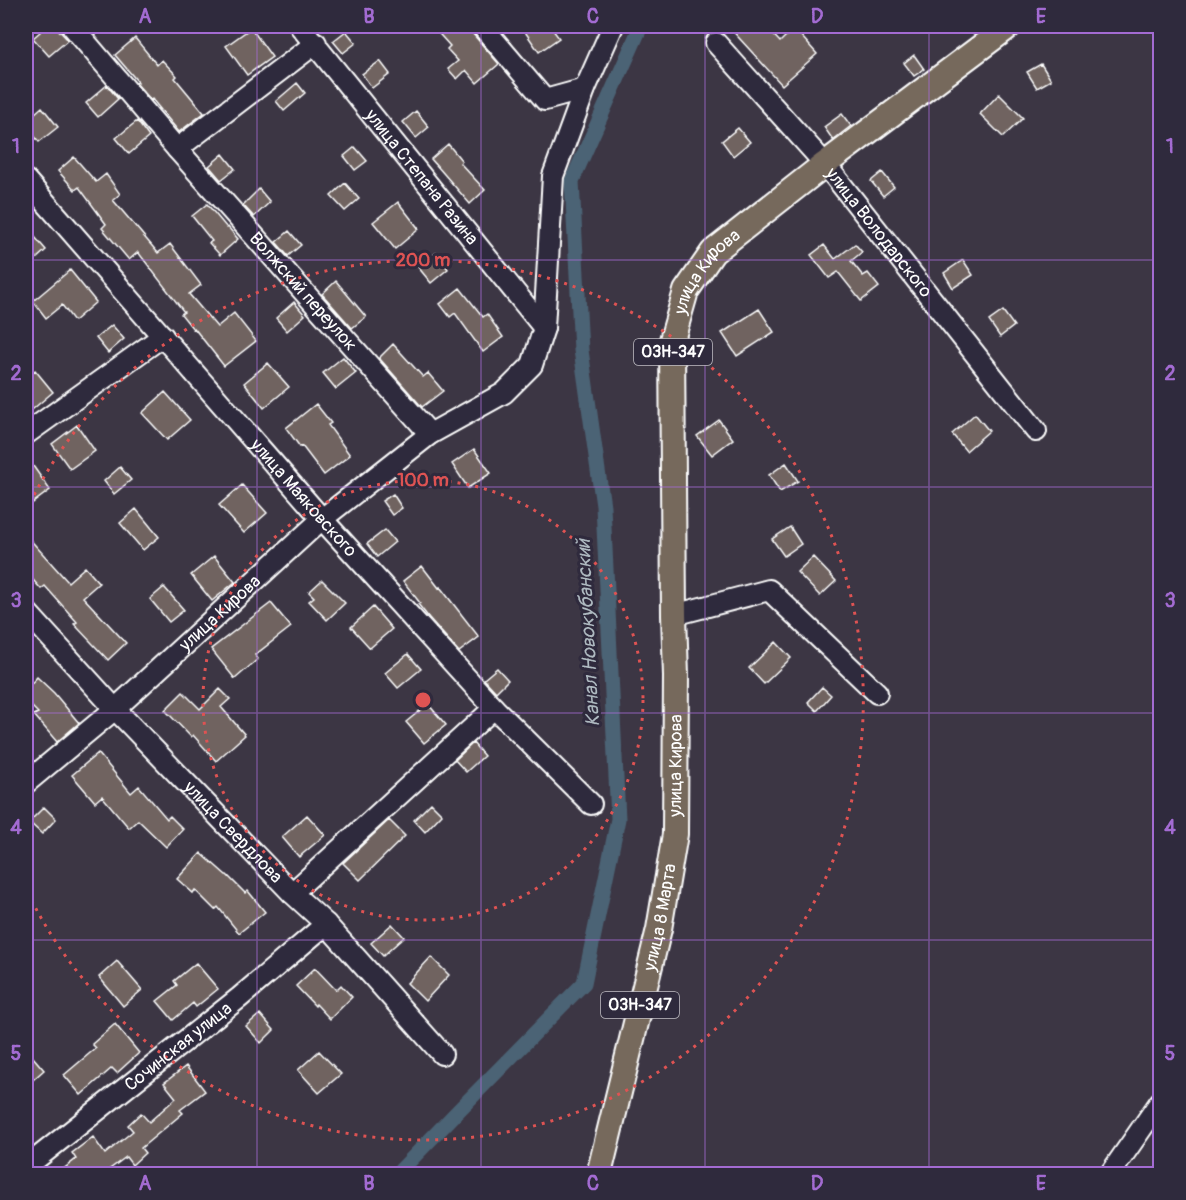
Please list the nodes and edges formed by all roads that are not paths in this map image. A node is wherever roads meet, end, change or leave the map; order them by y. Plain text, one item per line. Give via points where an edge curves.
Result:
1 (72, 26) edge
2 (300, 26) edge
3 (482, 26) edge
4 (613, 26) edge
5 (1009, 26) edge
6 (716, 42) dead end
7 (316, 43) junction
8 (585, 89) junction
9 (177, 149) junction
10 (825, 164) junction
11 (26, 180) edge
12 (544, 328) junction
13 (163, 336) junction
14 (1036, 431) dead end
15 (26, 434) edge
16 (430, 434) junction
17 (322, 519) junction
18 (26, 611) edge
19 (674, 615) junction
20 (877, 693) dead end
21 (115, 708) junction
22 (494, 708) junction
23 (26, 783) edge
24 (591, 804) dead end
25 (675, 834) joint
26 (292, 893) junction
27 (326, 924) junction
28 (442, 1054) dead end
29 (1161, 1102) edge
30 (26, 1167) edge
31 (599, 1174) edge
32 (1110, 1174) edge

1 - 9 street, Волжский переулок
2 - 7 street, улица Степана Разина
3 - 8 street via 545,100
4 - 8 street, улица Кирова
5 - 10 main road, улица Кирова / 03Н-347
6 - 10 street, улица Володарского
7 - 9 street
7 - 12 street, улица Степана Разина
8 - 12 street, улица Кирова via 553,176
9 - 16 street, Волжский переулок
10 - 14 street, улица Володарского
10 - 19 main road, улица Кирова / 03Н-347 via 713,252 686,291 672,340
11 - 13 street, улица Маяковского
12 - 16 street, улица Кирова via 532,365 504,393
13 - 15 street
13 - 17 street, улица Маяковского
16 - 17 street, улица Кирова
17 - 21 street, улица Кирова
17 - 22 street, улица Маяковского
18 - 21 street, улица Свердлова
19 - 20 street via 769,590
19 - 25 main road, улица Кирова / 03Н-347
21 - 23 street, улица Кирова
21 - 26 street, улица Свердлова
22 - 24 street, улица Маяковского
22 - 26 street
25 - 31 main road, улица 8 Марта / 03Н-347 via 659,929
26 - 27 street, улица Свердлова
27 - 28 street, улица Свердлова
27 - 30 street, Сочинская улица
29 - 32 street

